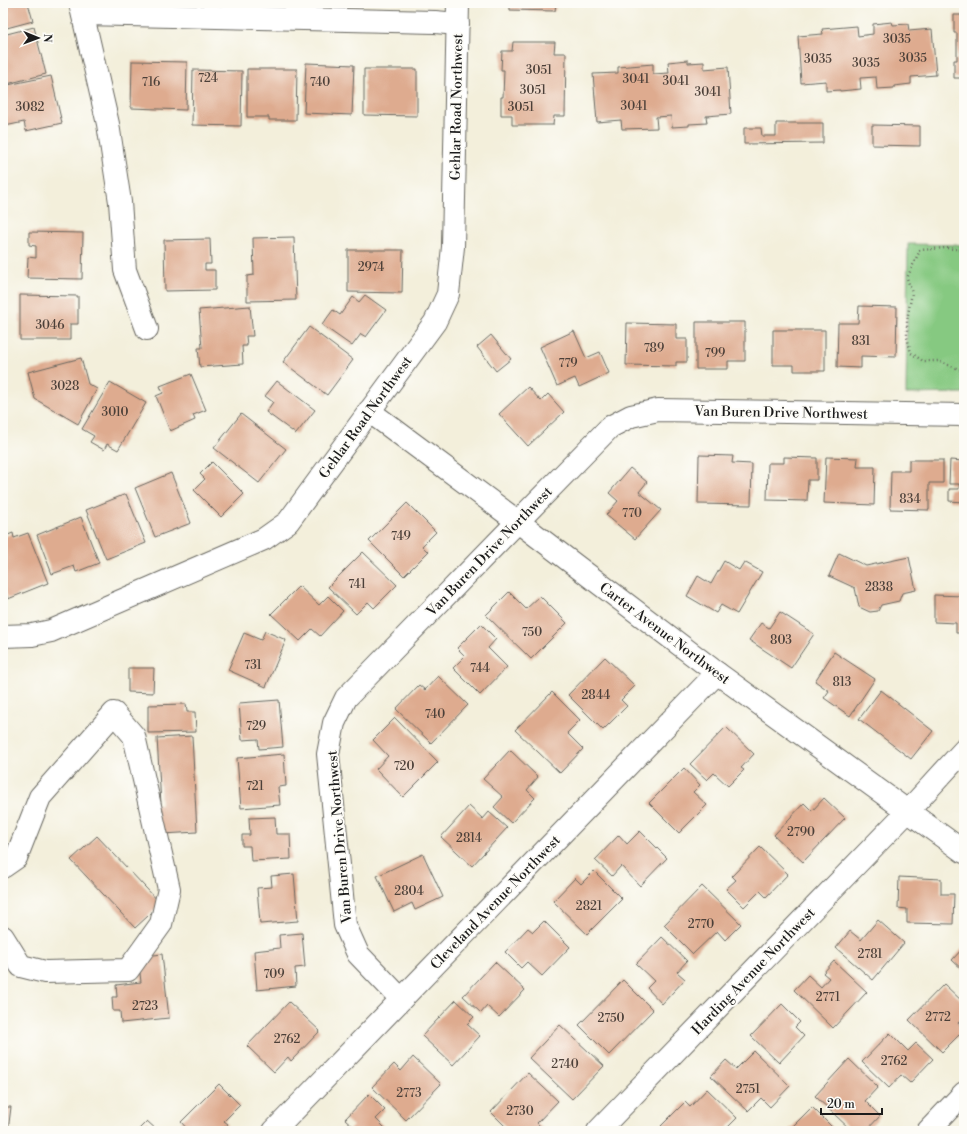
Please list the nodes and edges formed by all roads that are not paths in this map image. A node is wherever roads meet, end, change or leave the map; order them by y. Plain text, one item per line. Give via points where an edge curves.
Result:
1 (458, 3) edge
2 (81, 9) edge
3 (298, 11) edge
4 (458, 24) junction
5 (147, 329) dead end
6 (369, 411) junction
7 (964, 415) edge
8 (518, 521) junction
9 (3, 636) edge
10 (717, 673) junction
11 (964, 750) edge
12 (908, 811) junction
13 (964, 852) edge
14 (3, 867) edge
15 (3, 937) edge
16 (401, 999) junction
17 (964, 1093) edge
18 (274, 1131) edge
19 (598, 1131) edge
20 (928, 1131) edge

1 - 4 street, Gehlar Road Northwest
2 - 3 street
2 - 5 street via 108,124 120,202 125,270
3 - 4 street
4 - 6 street, Gehlar Road Northwest via 453,247 448,294 435,322
6 - 8 street, Carter Avenue Northwest
6 - 9 street, Gehlar Road Northwest via 288,522 264,539 51,631 32,635
7 - 8 street, Van Buren Drive Northwest via 658,410 630,416 610,427
8 - 10 street, Carter Avenue Northwest
8 - 16 street, Van Buren Drive Northwest via 346,698 334,723 328,754 345,925 358,954
10 - 12 street, Carter Avenue Northwest
10 - 16 street, Cleveland Avenue Northwest
11 - 12 street, Harding Avenue Northwest
12 - 13 street, Carter Avenue Northwest
12 - 19 street, Harding Avenue Northwest
14 - 15 street via 16,858 40,797 114,713 134,736 169,889 161,924 128,970 45,972 20,966
16 - 18 street, Cleveland Avenue Northwest
17 - 20 street

